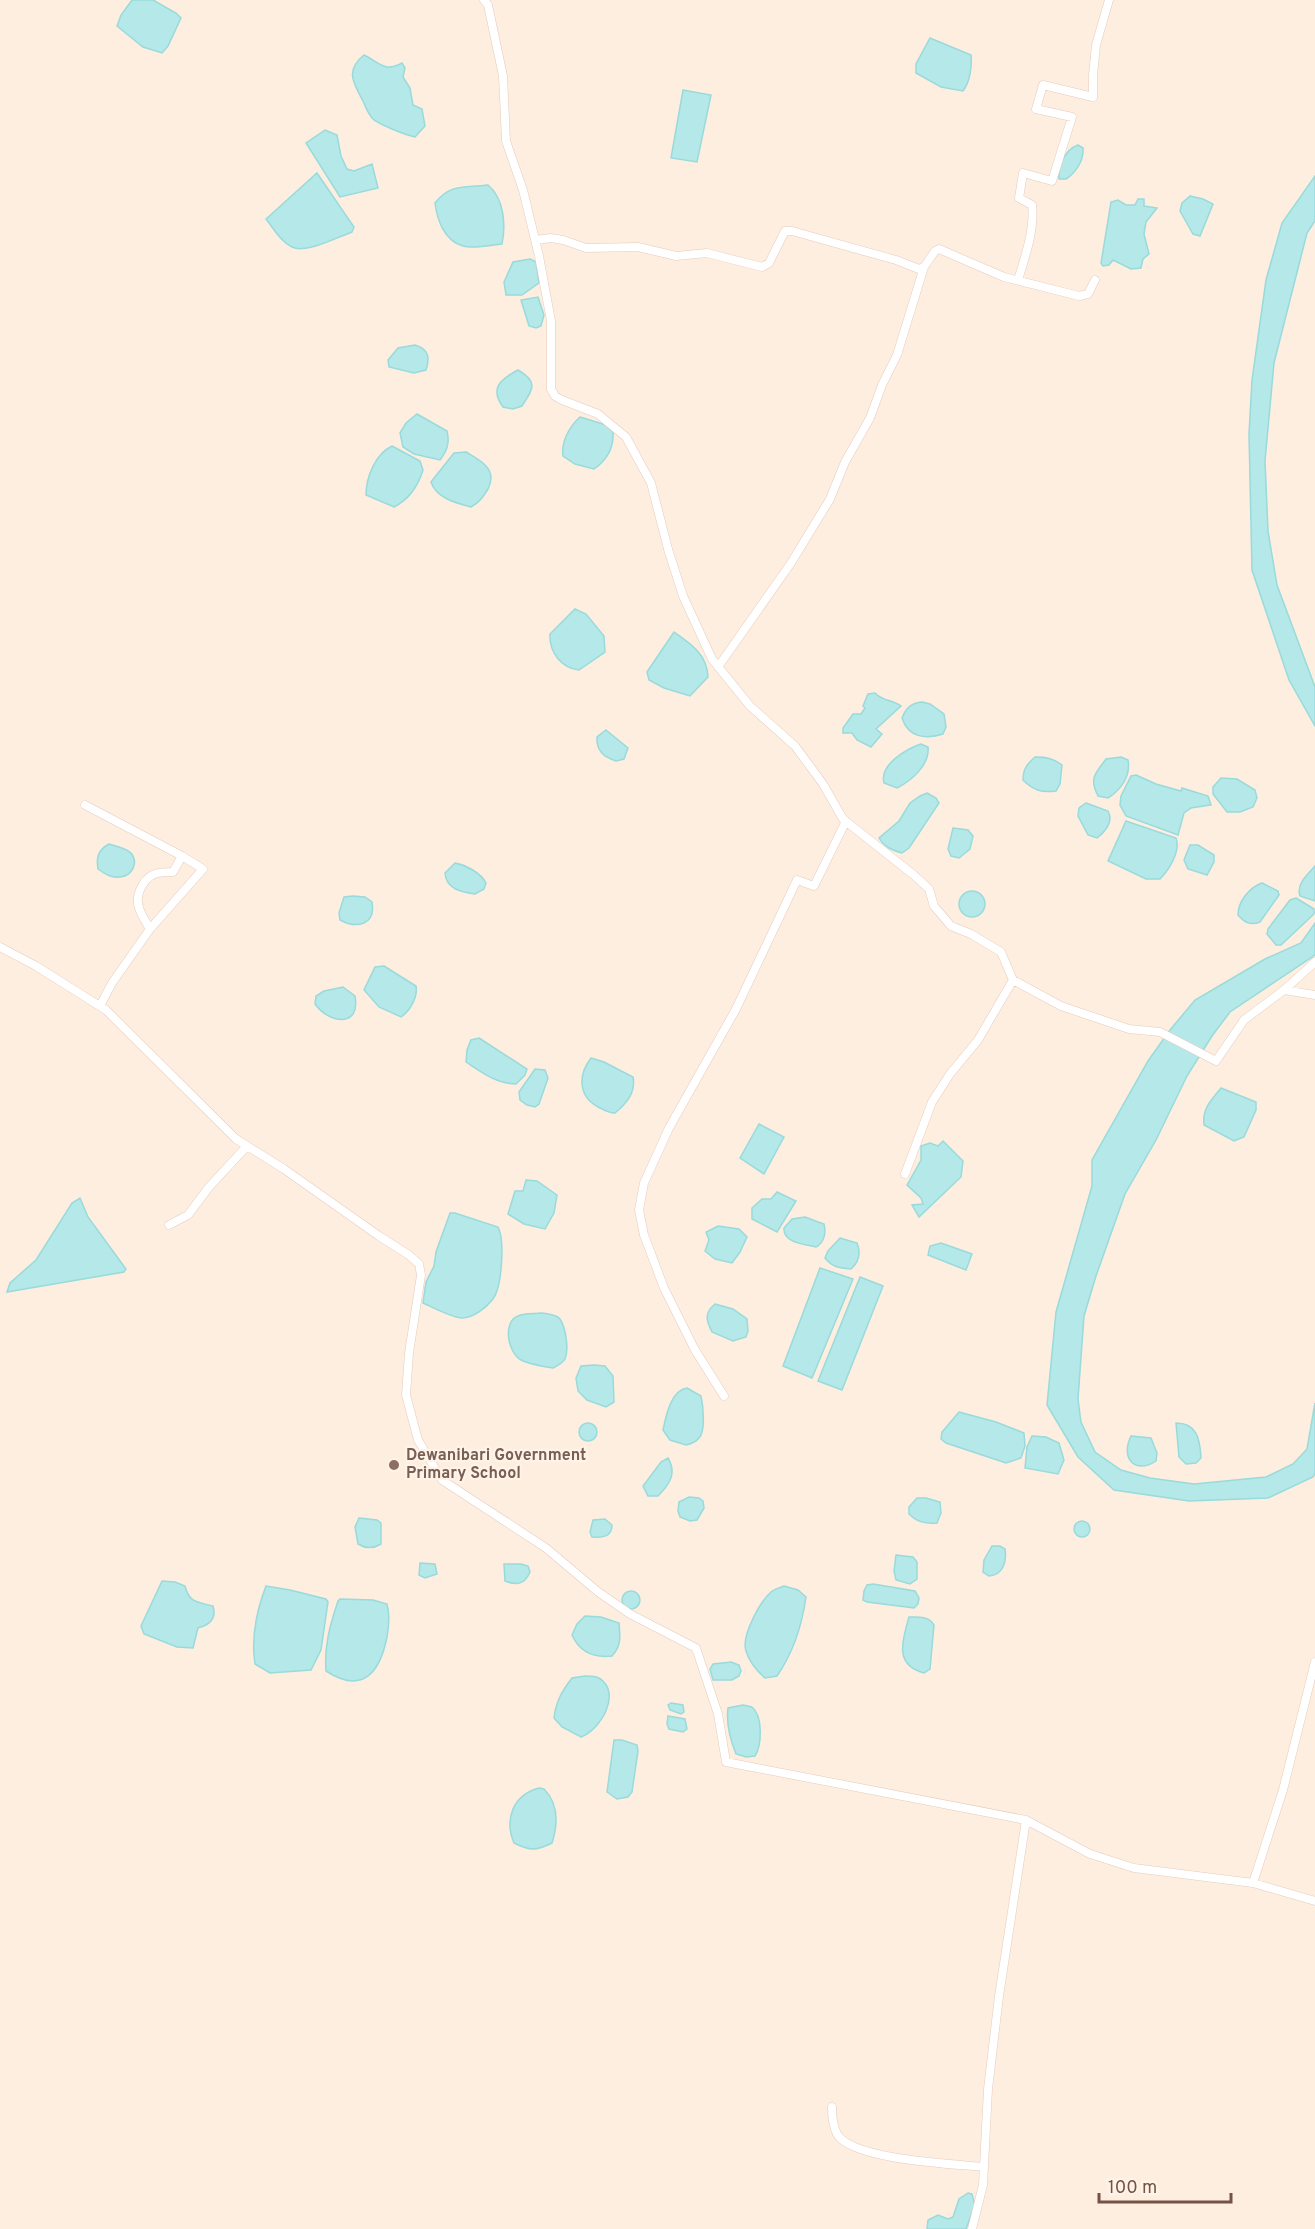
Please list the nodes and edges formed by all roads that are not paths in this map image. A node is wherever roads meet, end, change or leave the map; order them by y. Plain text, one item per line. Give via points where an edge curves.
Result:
1 (484, 0) edge
2 (1109, 0) edge
3 (536, 240) junction
4 (924, 267) junction
5 (1018, 280) junction
6 (1095, 280) dead end
7 (718, 667) junction
8 (85, 805) dead end
9 (846, 821) junction
10 (182, 856) junction
11 (150, 929) junction
12 (0, 947) edge
13 (1315, 962) edge
14 (1013, 980) junction
15 (1284, 990) junction
16 (1315, 995) edge
17 (100, 1006) junction
18 (247, 1146) junction
19 (905, 1174) dead end
20 (169, 1225) dead end
21 (723, 1396) dead end
22 (1315, 1662) edge
23 (1026, 1820) junction
24 (1253, 1883) junction
25 (1315, 1900) edge
26 (832, 2107) dead end
27 (984, 2167) junction
28 (972, 2229) edge

1 - 3 street via 503,76 506,141
2 - 5 street via 1096,45 1093,97 1043,84 1036,109 1072,117 1052,181 1023,173 1019,198 1032,205 1033,213
3 - 4 street via 557,239 586,248 638,247 676,256 707,253 762,267 769,262 785,231 792,231 919,269
3 - 7 street via 551,321 551,389 562,400 598,414 626,437 651,483 683,596
4 - 5 street via 939,249
4 - 7 street via 897,356 830,499 791,563
5 - 6 street via 1079,296 1088,294
7 - 9 street via 750,706 795,746
8 - 10 street
9 - 14 street via 915,876 929,890 934,906 951,926 1001,952
9 - 21 street via 814,886 797,880 736,1009 669,1128 644,1183 639,1210 644,1235 664,1288
10 - 11 street via 173,872 157,872 148,877 137,894 138,906
10 - 11 street via 203,869
11 - 17 street
12 - 17 street
13 - 15 street
14 - 15 street via 1061,1006 1129,1029 1160,1032 1216,1061 1244,1020
14 - 19 street via 978,1040 932,1102
15 - 16 street
17 - 18 street
18 - 20 street via 188,1215
18 - 23 street via 419,1264 406,1395 418,1440 442,1480 546,1548 597,1592 630,1614 696,1648 718,1714 726,1762
22 - 24 street via 1283,1790
23 - 24 street via 1090,1854 1134,1868
23 - 27 street via 999,1996
24 - 25 street
26 - 27 street via 837,2135 869,2153
27 - 28 street

